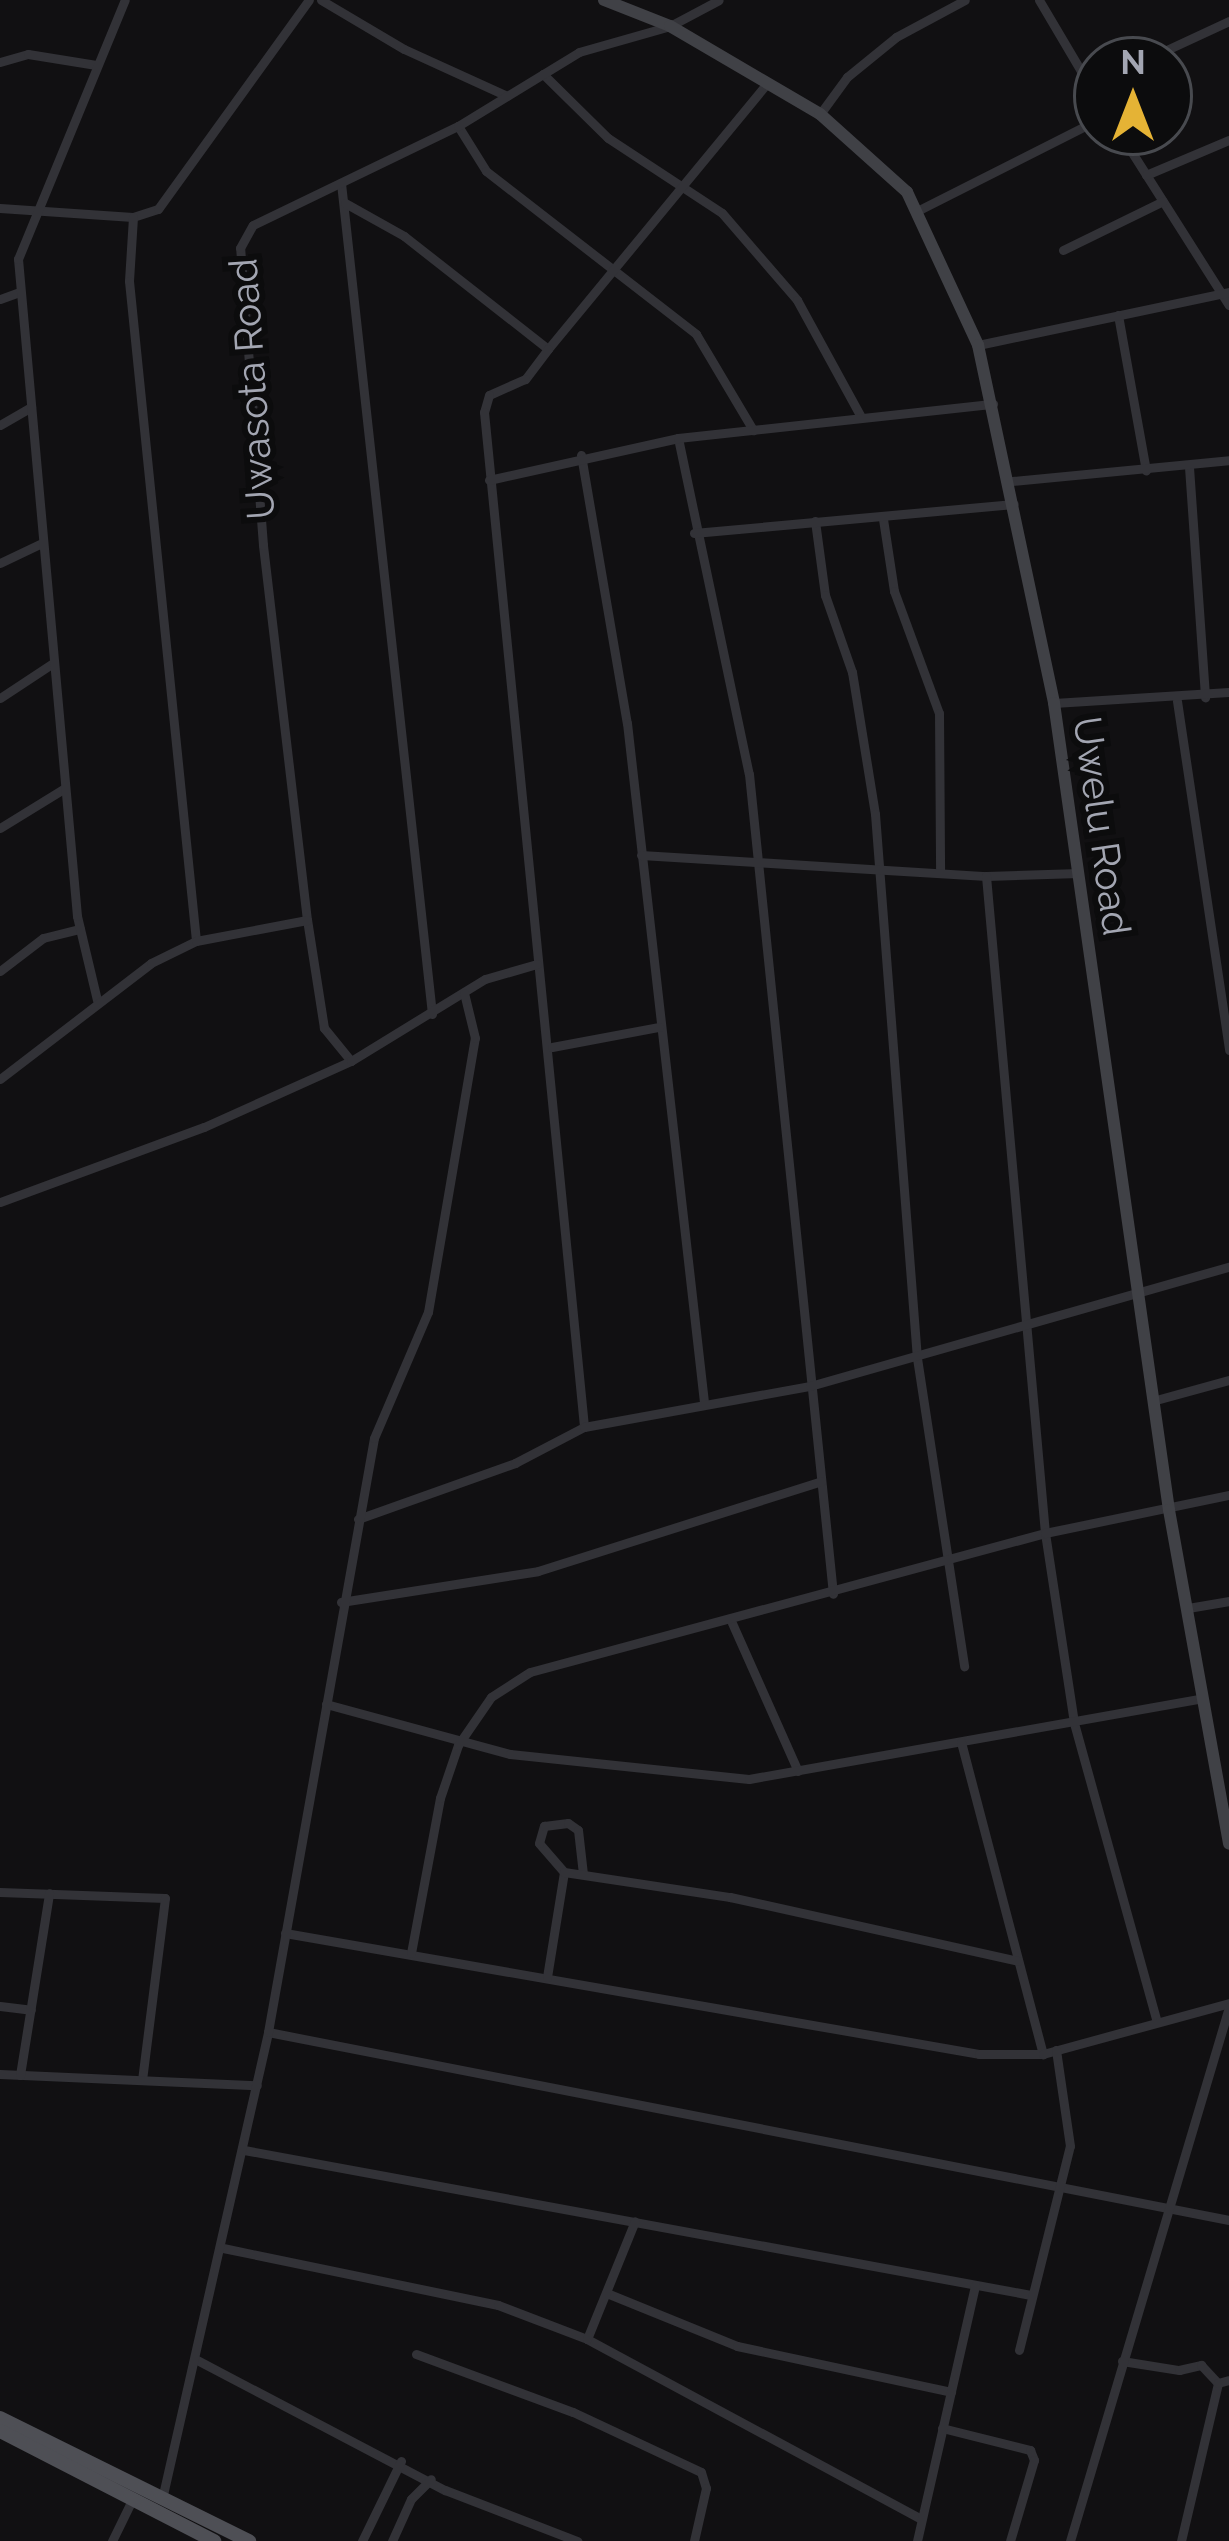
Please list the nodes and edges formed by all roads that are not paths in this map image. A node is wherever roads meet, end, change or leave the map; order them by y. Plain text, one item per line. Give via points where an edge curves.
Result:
1 (125, 0) edge
2 (309, 0) edge
3 (321, 0) edge
4 (604, 0) edge
5 (718, 0) edge
6 (965, 0) edge
7 (1039, 0) edge
8 (1229, 21) edge
9 (670, 26) junction
10 (1193, 38) edge
11 (1073, 53) edge
12 (0, 62) edge
13 (97, 64) junction
14 (543, 74) junction
15 (766, 85) junction
16 (507, 96) junction
17 (820, 114) junction
18 (458, 126) junction
19 (1073, 132) edge
20 (1229, 140) edge
21 (1134, 156) edge
22 (1146, 175) junction
23 (341, 183) junction
24 (680, 187) junction
25 (1163, 201) junction
26 (345, 202) junction
27 (0, 208) edge
28 (32, 210) junction
29 (920, 210) junction
30 (134, 217) junction
31 (1063, 250) dead end
32 (617, 268) junction
33 (19, 292) junction
34 (1226, 292) edge
35 (0, 299) edge
36 (1229, 305) edge
37 (1118, 315) junction
38 (977, 345) junction
39 (548, 350) junction
40 (996, 404) junction
41 (31, 406) junction
42 (861, 417) junction
43 (0, 424) edge
44 (753, 430) junction
45 (678, 439) junction
46 (581, 455) junction
47 (1229, 460) edge
48 (1189, 466) junction
49 (1146, 470) junction
50 (489, 481) junction
51 (1012, 481) junction
52 (1014, 504) junction
53 (884, 519) junction
54 (815, 521) junction
55 (694, 533) junction
56 (42, 542) junction
57 (0, 563) edge
58 (53, 663) junction
59 (1229, 692) edge
60 (1205, 697) junction
61 (0, 698) edge
62 (1177, 701) junction
63 (1054, 703) junction
64 (65, 788) junction
65 (0, 828) edge
66 (641, 855) junction
67 (758, 862) junction
68 (876, 870) junction
69 (940, 873) junction
70 (1079, 873) junction
71 (986, 876) junction
72 (307, 920) junction
73 (80, 929) junction
74 (196, 941) junction
75 (537, 964) junction
76 (0, 971) edge
77 (464, 993) junction
78 (97, 1000) junction
79 (432, 1014) junction
80 (659, 1027) junction
81 (552, 1047) junction
82 (1229, 1050) edge
83 (352, 1061) junction
84 (0, 1079) edge
85 (0, 1202) edge
86 (1229, 1267) edge
87 (1144, 1296) junction
88 (1027, 1329) junction
89 (917, 1358) junction
90 (1229, 1380) edge
91 (810, 1386) junction
92 (1156, 1400) junction
93 (704, 1402) junction
94 (584, 1427) junction
95 (820, 1481) junction
96 (1229, 1495) edge
97 (1169, 1510) junction
98 (358, 1519) junction
99 (1045, 1533) junction
100 (945, 1561) junction
101 (832, 1594) junction
102 (1229, 1601) edge
103 (341, 1602) junction
104 (1188, 1607) junction
105 (732, 1623) junction
106 (964, 1666) dead end
107 (1199, 1699) junction
108 (326, 1704) junction
109 (1074, 1723) junction
110 (961, 1742) junction
111 (458, 1745) junction
112 (798, 1771) junction
113 (1229, 1844) edge
114 (564, 1872) junction
115 (583, 1874) junction
116 (0, 1892) edge
117 (49, 1893) junction
118 (285, 1933) junction
119 (411, 1953) junction
120 (1018, 1961) junction
121 (547, 1977) junction
122 (1229, 2005) edge
123 (0, 2006) edge
124 (31, 2010) junction
125 (1156, 2019) junction
126 (268, 2032) junction
127 (1055, 2050) junction
128 (1042, 2054) junction
129 (0, 2074) edge
130 (20, 2074) junction
131 (142, 2080) junction
132 (257, 2085) junction
133 (244, 2150) junction
134 (1062, 2186) junction
135 (1164, 2212) junction
136 (1229, 2220) edge
137 (635, 2221) junction
138 (223, 2248) junction
139 (975, 2286) junction
140 (609, 2294) junction
141 (1031, 2294) junction
142 (587, 2338) junction
143 (1019, 2350) dead end
144 (416, 2354) dead end
145 (196, 2360) junction
146 (1122, 2361) junction
147 (1224, 2381) edge
148 (951, 2392) junction
149 (0, 2418) edge
150 (942, 2428) junction
151 (0, 2432) edge
152 (401, 2461) junction
153 (431, 2479) junction
154 (162, 2499) junction
155 (132, 2500) junction
156 (920, 2518) junction
157 (210, 2540) edge
158 (920, 2540) edge
159 (112, 2541) edge
160 (249, 2541) edge
161 (362, 2541) edge
162 (392, 2541) edge
163 (577, 2541) edge
164 (694, 2541) edge
165 (1010, 2541) edge
166 (1070, 2541) edge
167 (1181, 2541) edge

1 - 13 street
2 - 30 street via 164,203
3 - 16 street
4 - 9 street, Uwelu Road
5 - 9 street, Uwasota Road
6 - 17 street via 896,37 847,77
7 - 11 street
8 - 10 street
9 - 14 street, Uwasota Road via 579,52
9 - 15 street, Uwelu Road
12 - 13 street via 28,54
13 - 28 street
14 - 16 street, Uwasota Road
14 - 24 street via 608,138
15 - 17 street, Uwelu Road
15 - 24 street
16 - 18 street, Uwasota Road
17 - 29 street, Uwelu Road
18 - 23 street, Uwasota Road
18 - 32 street via 486,171
19 - 29 street
20 - 22 street
21 - 22 street
22 - 25 street
23 - 26 street
23 - 72 street, Uwasota Road via 253,225 240,248 263,545
24 - 32 street
24 - 42 street via 722,213 770,266
25 - 31 street
25 - 34 street
26 - 39 street via 404,236
26 - 79 street
27 - 28 street
28 - 30 street
28 - 33 street via 18,259
29 - 38 street, Uwelu Road
30 - 74 street via 129,281
32 - 39 street
32 - 44 street via 696,334
33 - 35 street
33 - 41 street
34 - 36 street
34 - 37 street
37 - 38 street
37 - 49 street
38 - 40 street, Uwelu Road
39 - 50 street via 525,379 499,387 484,405
40 - 42 street
40 - 51 street, Uwelu Road
41 - 43 street
41 - 56 street
42 - 44 street
44 - 45 street
45 - 46 street
45 - 55 street
46 - 50 street
46 - 66 street
47 - 48 street
48 - 49 street
48 - 60 street
49 - 51 street
50 - 75 street
51 - 52 street, Uwelu Road
52 - 53 street
52 - 63 street, Uwelu Road
53 - 54 street
53 - 69 street via 894,591 939,712
54 - 55 street
54 - 68 street via 825,595 852,671
55 - 67 street via 749,774
56 - 57 street
56 - 58 street
58 - 61 street
58 - 64 street
59 - 60 street
60 - 62 street
62 - 63 street
62 - 82 street
63 - 70 street, Uwelu Road
64 - 65 street
64 - 73 street
66 - 67 street
66 - 80 street
67 - 68 street
67 - 91 street
68 - 69 street
68 - 89 street
69 - 71 street
70 - 71 street
70 - 87 street, Uwelu Road
71 - 88 street
72 - 74 street
72 - 83 street, Uwasota Road via 324,1028
73 - 76 street via 43,938
73 - 78 street
74 - 78 street
75 - 77 street
75 - 81 street
77 - 79 street
77 - 98 street via 476,1038 428,1312 391,1384
78 - 84 street
79 - 83 street
80 - 81 street
80 - 93 street
81 - 94 street
83 - 85 street via 204,1127
86 - 87 street
87 - 88 street
87 - 92 street, Uwelu Road
88 - 89 street
88 - 99 street
89 - 91 street
89 - 100 street
90 - 92 street
91 - 93 street
91 - 95 street
92 - 97 street, Uwelu Road
93 - 94 street
94 - 98 street via 515,1463
95 - 101 street
95 - 103 street via 538,1570
96 - 97 street
97 - 99 street
97 - 104 street, Uwelu Road
98 - 103 street
99 - 100 street
99 - 109 street
100 - 101 street
100 - 106 street
101 - 105 street
102 - 104 street
103 - 108 street
104 - 107 street, Uwelu Road
105 - 111 street via 530,1672 491,1697
105 - 112 street
107 - 109 street
107 - 113 street, Uwelu Road
108 - 111 street
108 - 118 street
109 - 110 street
109 - 125 street
110 - 112 street
110 - 120 street
111 - 112 street via 749,1779
111 - 119 street
114 - 115 street
114 - 115 street via 539,1843 544,1826 568,1822 578,1830
114 - 121 street
115 - 120 street
116 - 117 street
117 - 124 street
117 - 131 street via 165,1898
118 - 119 street
118 - 126 street
119 - 121 street
120 - 128 street
121 - 128 street via 979,2054
122 - 125 street
122 - 135 street
123 - 124 street
124 - 130 street
125 - 127 street
126 - 132 street
126 - 134 street
127 - 128 street
127 - 134 street via 1070,2146
129 - 130 street
130 - 131 street
131 - 132 street
132 - 133 street
133 - 137 street
133 - 138 street
134 - 135 street
134 - 141 street
135 - 136 street
135 - 146 street
137 - 139 street
137 - 140 street
138 - 142 street via 498,2305
138 - 145 street
139 - 141 street
139 - 148 street
140 - 142 street
140 - 148 street via 737,2346
141 - 143 street
142 - 156 street
144 - 164 street via 574,2412 701,2472 706,2488
145 - 152 street
145 - 154 street
146 - 147 street via 1178,2370 1201,2365
146 - 166 street
147 - 167 street
148 - 150 street
149 - 154 main road
150 - 156 street
150 - 165 street via 1030,2450 1034,2460
151 - 155 main road
152 - 153 street
152 - 161 street
153 - 162 street via 411,2499
153 - 163 street
154 - 160 main road
155 - 157 main road
155 - 159 street
156 - 158 street

